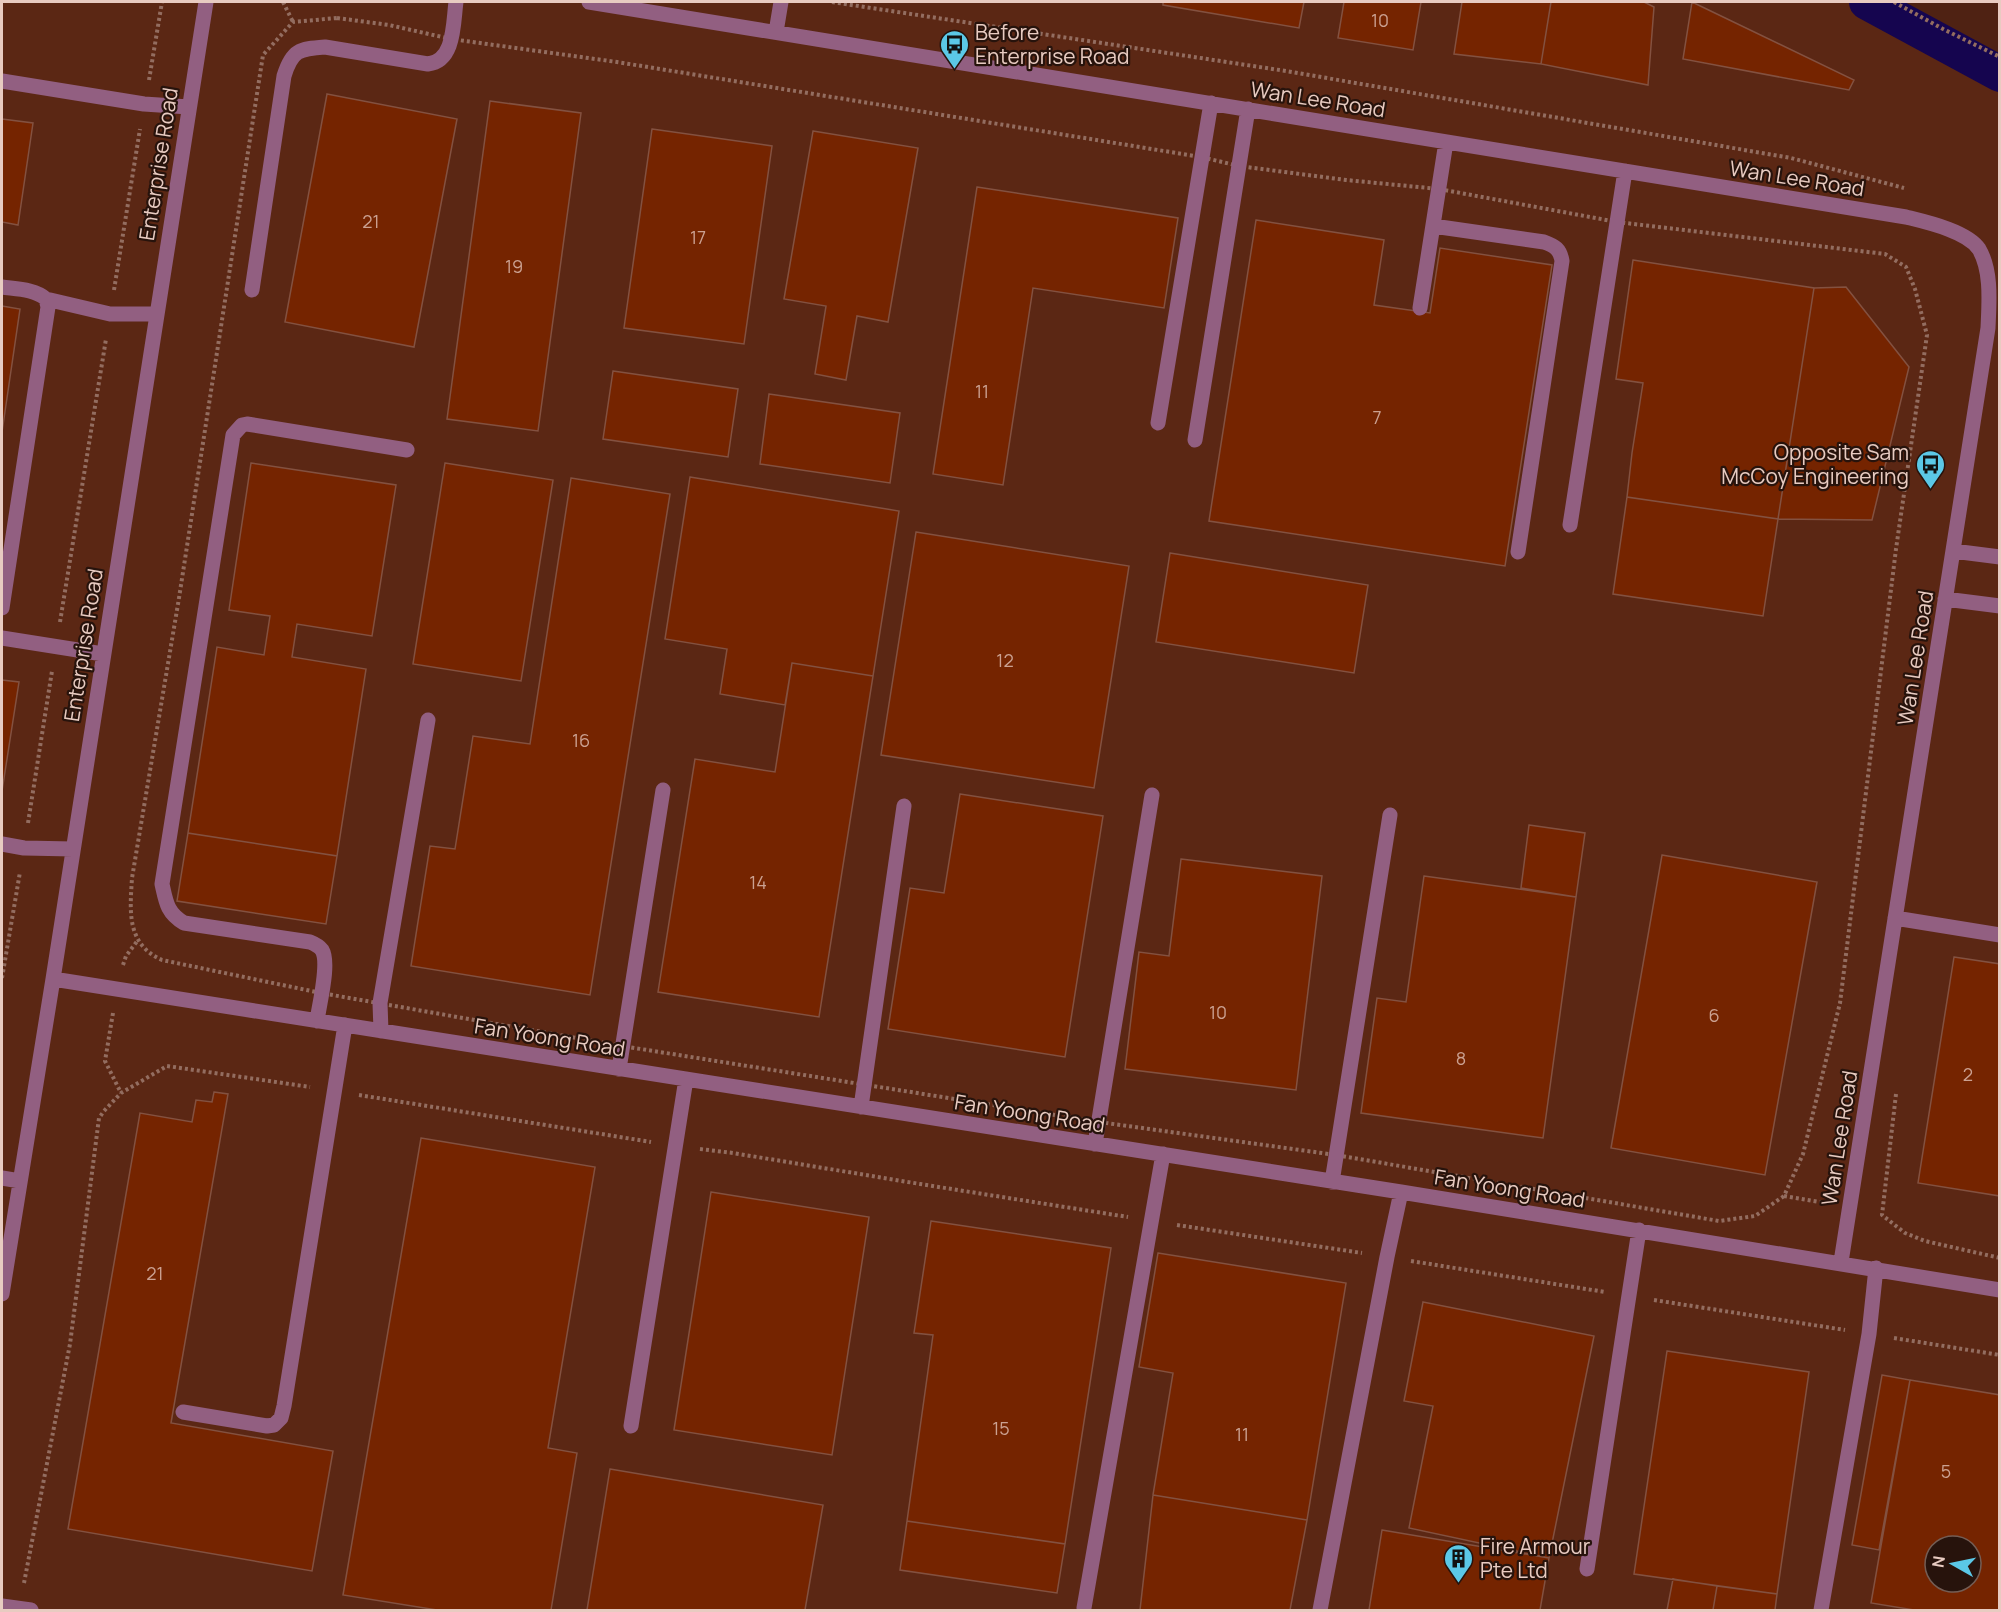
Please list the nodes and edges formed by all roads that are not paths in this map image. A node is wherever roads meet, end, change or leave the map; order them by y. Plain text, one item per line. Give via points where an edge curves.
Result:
1 (206, 2) edge
2 (456, 2) edge
3 (589, 2) edge
4 (781, 2) edge
5 (776, 32) junction
6 (2, 81) edge
7 (1211, 103) junction
8 (189, 107) junction
9 (1248, 109) junction
10 (1446, 142) junction
11 (1625, 171) junction
12 (1433, 226) junction
13 (2, 287) edge
14 (252, 291) dead end
15 (46, 299) junction
16 (1420, 308) dead end
17 (156, 314) junction
18 (1158, 423) dead end
19 (1195, 440) dead end
20 (407, 450) dead end
21 (1570, 525) dead end
22 (1953, 551) junction
23 (1518, 552) dead end
24 (2000, 557) edge
25 (1945, 599) junction
26 (2000, 606) edge
27 (2, 608) edge
28 (2, 638) edge
29 (103, 654) junction
30 (428, 720) dead end
31 (663, 790) dead end
32 (1152, 795) dead end
33 (904, 806) dead end
34 (1390, 815) dead end
35 (2, 844) edge
36 (73, 849) junction
37 (1895, 918) junction
38 (2000, 935) edge
39 (53, 979) junction
40 (317, 1021) junction
41 (345, 1025) junction
42 (381, 1031) junction
43 (619, 1069) junction
44 (686, 1080) junction
45 (861, 1107) junction
46 (1095, 1144) junction
47 (1163, 1154) junction
48 (2, 1178) edge
49 (20, 1181) junction
50 (1332, 1182) junction
51 (1401, 1192) junction
52 (1639, 1230) junction
53 (1841, 1262) junction
54 (1876, 1269) junction
55 (2000, 1290) edge
56 (2, 1294) edge
57 (183, 1412) dead end
58 (631, 1426) dead end
59 (1587, 1569) dead end
60 (2, 1605) edge
61 (1084, 1608) dead end
62 (25, 1610) edge
63 (1320, 1611) edge
64 (1821, 1611) edge

1 - 8 street, Enterprise Road
2 - 14 street via 451,39 437,63 325,47 296,52 288,62
3 - 5 street, Wan Lee Road
4 - 5 street
5 - 7 street, Wan Lee Road
6 - 8 street via 144,104
7 - 9 street, Wan Lee Road
7 - 18 street
8 - 17 street, Enterprise Road
9 - 10 street, Wan Lee Road
9 - 19 street
10 - 11 street, Wan Lee Road
10 - 12 street
11 - 21 street
11 - 22 street, Wan Lee Road via 1915,219 1958,233 1978,248 1986,269 1988,328
12 - 16 street
12 - 23 street via 1544,242 1560,251 1562,261
13 - 15 street
15 - 17 street via 110,314
15 - 27 street via 48,307
17 - 29 street, Enterprise Road
20 - 40 street via 247,424 233,435 162,884 172,916 184,923 319,946 326,962
22 - 24 street
22 - 25 street, Wan Lee Road
25 - 26 street
25 - 37 street, Wan Lee Road
28 - 29 street
29 - 36 street, Enterprise Road
30 - 42 street via 380,1003
31 - 43 street
32 - 46 street
33 - 45 street
34 - 50 street
35 - 36 street
36 - 39 street, Enterprise Road
37 - 38 street
37 - 53 street, Wan Lee Road
39 - 40 street, Fan Yoong Road
39 - 49 street, Enterprise Road
40 - 41 street, Fan Yoong Road
41 - 42 street, Fan Yoong Road
41 - 57 street via 281,1418 274,1425 267,1425
42 - 43 street, Fan Yoong Road
43 - 44 street, Fan Yoong Road
44 - 45 street, Fan Yoong Road
44 - 58 street
45 - 46 street, Fan Yoong Road
46 - 47 street, Fan Yoong Road
47 - 50 street, Fan Yoong Road
47 - 61 street
48 - 49 street
49 - 56 street, Enterprise Road
50 - 51 street, Fan Yoong Road
51 - 52 street, Fan Yoong Road
51 - 63 street
52 - 53 street, Fan Yoong Road
52 - 59 street
53 - 54 street, Fan Yoong Road
54 - 55 street, Fan Yoong Road
54 - 64 street via 1869,1334
60 - 62 street

